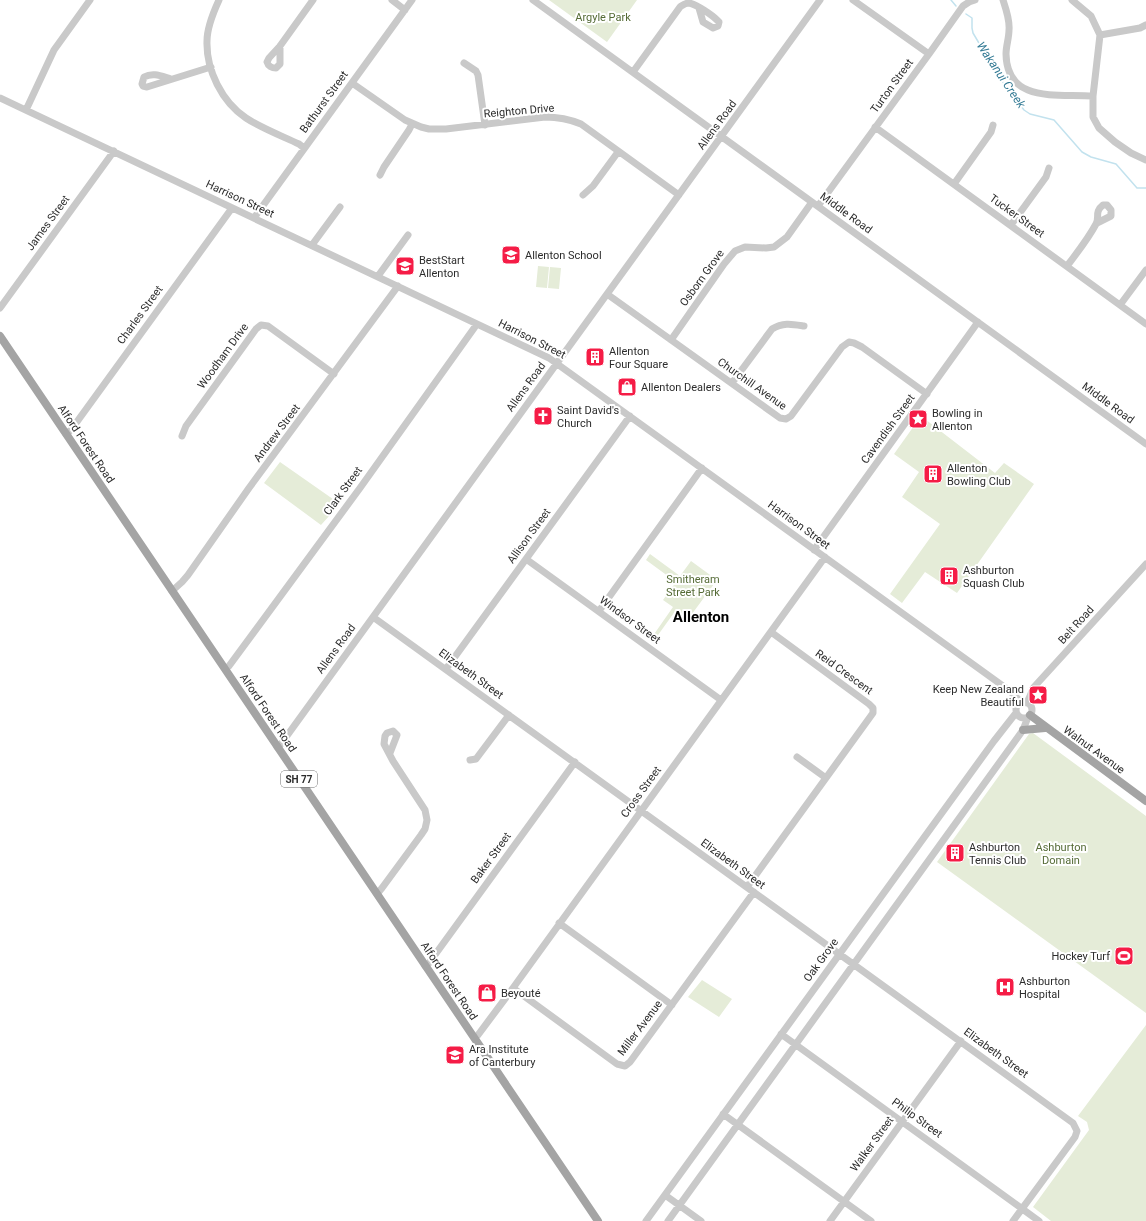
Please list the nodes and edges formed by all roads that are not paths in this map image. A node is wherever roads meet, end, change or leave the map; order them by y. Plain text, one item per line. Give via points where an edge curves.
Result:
1 (90, 0) edge
2 (219, 0) edge
3 (313, 0) edge
4 (392, 0) edge
5 (412, 0) edge
6 (533, 0) edge
7 (820, 0) edge
8 (853, 0) edge
9 (975, 0) edge
10 (1003, 0) edge
11 (1072, 0) edge
12 (699, 8) dead end
13 (405, 10) junction
14 (1146, 25) edge
15 (1100, 35) junction
16 (280, 46) dead end
17 (929, 54) junction
18 (464, 63) dead end
19 (211, 67) junction
20 (633, 72) junction
21 (171, 79) dead end
22 (352, 83) junction
23 (1093, 96) junction
24 (0, 98) edge
25 (26, 110) junction
26 (412, 124) junction
27 (485, 125) junction
28 (993, 125) dead end
29 (875, 127) junction
30 (722, 136) junction
31 (304, 148) junction
32 (114, 152) junction
33 (618, 152) junction
34 (1146, 160) edge
35 (1049, 168) dead end
36 (380, 176) dead end
37 (954, 184) junction
38 (583, 195) dead end
39 (679, 196) junction
40 (815, 204) junction
41 (340, 207) dead end
42 (232, 208) junction
43 (254, 218) junction
44 (1097, 223) dead end
45 (1011, 225) junction
46 (408, 235) dead end
47 (312, 245) junction
48 (1067, 266) junction
49 (1146, 270) edge
50 (378, 276) junction
51 (398, 286) junction
52 (607, 294) junction
53 (1120, 305) junction
54 (0, 308) edge
55 (978, 322) junction
56 (477, 324) junction
57 (1146, 324) edge
58 (804, 326) dead end
59 (0, 336) edge
60 (671, 340) junction
61 (557, 363) junction
62 (334, 374) junction
63 (732, 383) junction
64 (927, 394) junction
65 (630, 416) junction
66 (66, 434) junction
67 (182, 436) dead end
68 (1146, 444) edge
69 (702, 468) junction
70 (814, 550) junction
71 (825, 557) junction
72 (526, 559) junction
73 (1146, 564) edge
74 (172, 591) junction
75 (599, 611) junction
76 (373, 617) junction
77 (771, 632) junction
78 (225, 669) junction
79 (446, 669) junction
80 (721, 700) junction
81 (1024, 702) junction
82 (1016, 712) junction
83 (509, 715) junction
84 (1029, 716) junction
85 (1045, 728) junction
86 (1023, 730) junction
87 (278, 747) junction
88 (390, 753) dead end
89 (797, 757) dead end
90 (470, 760) dead end
91 (574, 762) junction
92 (826, 778) junction
93 (1146, 801) edge
94 (641, 811) junction
95 (747, 887) junction
96 (754, 892) junction
97 (376, 894) junction
98 (559, 923) junction
99 (839, 954) junction
100 (854, 964) junction
101 (425, 966) junction
102 (513, 988) junction
103 (672, 1005) junction
104 (781, 1034) junction
105 (474, 1038) junction
106 (961, 1041) junction
107 (796, 1044) junction
108 (723, 1114) junction
109 (902, 1122) junction
110 (737, 1124) junction
111 (665, 1195) junction
112 (844, 1202) junction
113 (679, 1205) junction
114 (1022, 1209) junction
115 (598, 1221) edge
116 (646, 1221) edge
117 (668, 1221) edge
118 (701, 1221) edge
119 (830, 1221) edge
120 (871, 1221) edge
121 (1013, 1221) edge
122 (1039, 1221) edge

1 - 25 street via 54,50
2 - 19 street via 208,31
3 - 16 street
4 - 13 street
5 - 13 street, Bathurst Street
6 - 20 street, Middle Road
7 - 30 street, Allens Road
8 - 17 street, Turton Street
9 - 17 street via 962,7
10 - 23 street via 1009,29 1007,61 1012,76 1020,85 1031,92 1044,95
11 - 15 street via 1091,16
12 - 20 street via 690,3 680,7
13 - 22 street, Bathurst Street
14 - 15 street
15 - 23 street
17 - 29 street, Turton Street
18 - 27 street via 478,75
19 - 21 street
19 - 31 street via 222,94 239,113
20 - 30 street, Middle Road
22 - 26 street, Reighton Drive
22 - 31 street, Bathurst Street
23 - 34 street via 1093,116 1099,128 1115,142
24 - 25 street, Harrison Street
25 - 32 street, Harrison Street
26 - 27 street, Reighton Drive via 437,130
26 - 36 street
27 - 33 street, Reighton Drive via 545,117 569,119 581,124
28 - 37 street via 991,132
29 - 37 street, Tucker Street
29 - 40 street, Turton Street
30 - 39 street, Allens Road
30 - 40 street, Middle Road
31 - 43 street, Bathurst Street
32 - 42 street, Harrison Street
32 - 54 street, James Street
33 - 38 street via 594,186
33 - 39 street, Reighton Drive
35 - 45 street via 1046,177
37 - 45 street, Tucker Street
39 - 52 street, Allens Road
40 - 55 street, Middle Road
40 - 60 street, Osborn Grove via 781,243 774,247 745,247 735,251
41 - 47 street
42 - 43 street, Harrison Street
42 - 66 street, Charles Street
43 - 47 street, Harrison Street
44 - 48 street
45 - 48 street, Tucker Street
46 - 50 street
47 - 50 street, Harrison Street
48 - 53 street, Tucker Street
49 - 53 street
50 - 51 street, Harrison Street
51 - 56 street, Harrison Street
51 - 62 street, Andrew Street
52 - 60 street, Churchill Avenue
52 - 61 street, Allens Road
53 - 57 street, Tucker Street
55 - 64 street, Cavendish Street
55 - 68 street, Middle Road
56 - 61 street, Harrison Street
56 - 78 street, Clark Street via 360,488
58 - 63 street via 786,323 772,328
59 - 66 main road, Alford Forest Road / SH 77
60 - 63 street, Churchill Avenue
61 - 65 street, Harrison Street
61 - 76 street, Allens Road
62 - 67 street, Woodham Drive via 268,326 261,325 186,426
62 - 74 street, Andrew Street via 185,578
63 - 64 street, Churchill Avenue via 778,417 788,418 796,411 842,347 849,342 862,347
64 - 70 street, Cavendish Street
65 - 69 street, Harrison Street
65 - 72 street, Allison Street
66 - 74 main road, Alford Forest Road / SH 77
69 - 70 street, Harrison Street
69 - 75 street
70 - 71 street, Harrison Street
71 - 77 street, Cross Street
71 - 81 street, Harrison Street
72 - 75 street, Windsor Street
72 - 79 street, Allison Street
73 - 81 street, Belt Road via 1034,687
74 - 78 main road, Alford Forest Road / SH 77
75 - 80 street, Windsor Street
76 - 79 street, Elizabeth Street
76 - 87 street, Allens Road
77 - 80 street, Cross Street
77 - 92 street, Reid Crescent via 873,708 872,715
78 - 87 main road, Alford Forest Road / SH 77
79 - 83 street, Elizabeth Street
80 - 94 street, Cross Street
81 - 82 street via 1017,705
81 - 84 street via 1032,708
82 - 84 street via 1021,718
82 - 99 street, Oak Grove
83 - 90 street via 476,759
83 - 91 street, Elizabeth Street
84 - 85 main road, Walnut Avenue
84 - 86 street
85 - 86 main road
85 - 93 main road, Walnut Avenue
86 - 100 street
87 - 97 main road, Alford Forest Road / SH 77
88 - 97 street via 425,810 427,820 421,835
89 - 92 street
91 - 94 street, Elizabeth Street
91 - 101 street, Baker Street
92 - 95 street, Reid Crescent
94 - 95 street, Elizabeth Street
94 - 98 street, Cross Street
95 - 96 street, Elizabeth Street
96 - 99 street, Elizabeth Street
96 - 103 street, Miller Avenue
97 - 101 main road, Alford Forest Road / SH 77
98 - 102 street, Cross Street
98 - 103 street
99 - 100 street, Elizabeth Street
99 - 104 street, Oak Grove
100 - 106 street, Elizabeth Street
100 - 107 street
101 - 105 main road, Alford Forest Road / SH 77
102 - 103 street, Miller Avenue via 621,1066 630,1062
102 - 105 street, Cross Street
104 - 107 street, Philip Street
104 - 108 street, Oak Grove
105 - 115 main road, Alford Forest Road / SH 77
106 - 109 street, Walker Street
106 - 114 street, Elizabeth Street via 1076,1126 1075,1137
107 - 109 street, Philip Street
107 - 110 street
108 - 110 street
108 - 111 street, Oak Grove
109 - 112 street, Walker Street
109 - 114 street, Philip Street
110 - 112 street
110 - 113 street
111 - 113 street
111 - 116 street, Oak Grove
112 - 119 street, Walker Street
112 - 120 street
113 - 117 street
113 - 118 street
114 - 121 street
114 - 122 street, Philip Street

